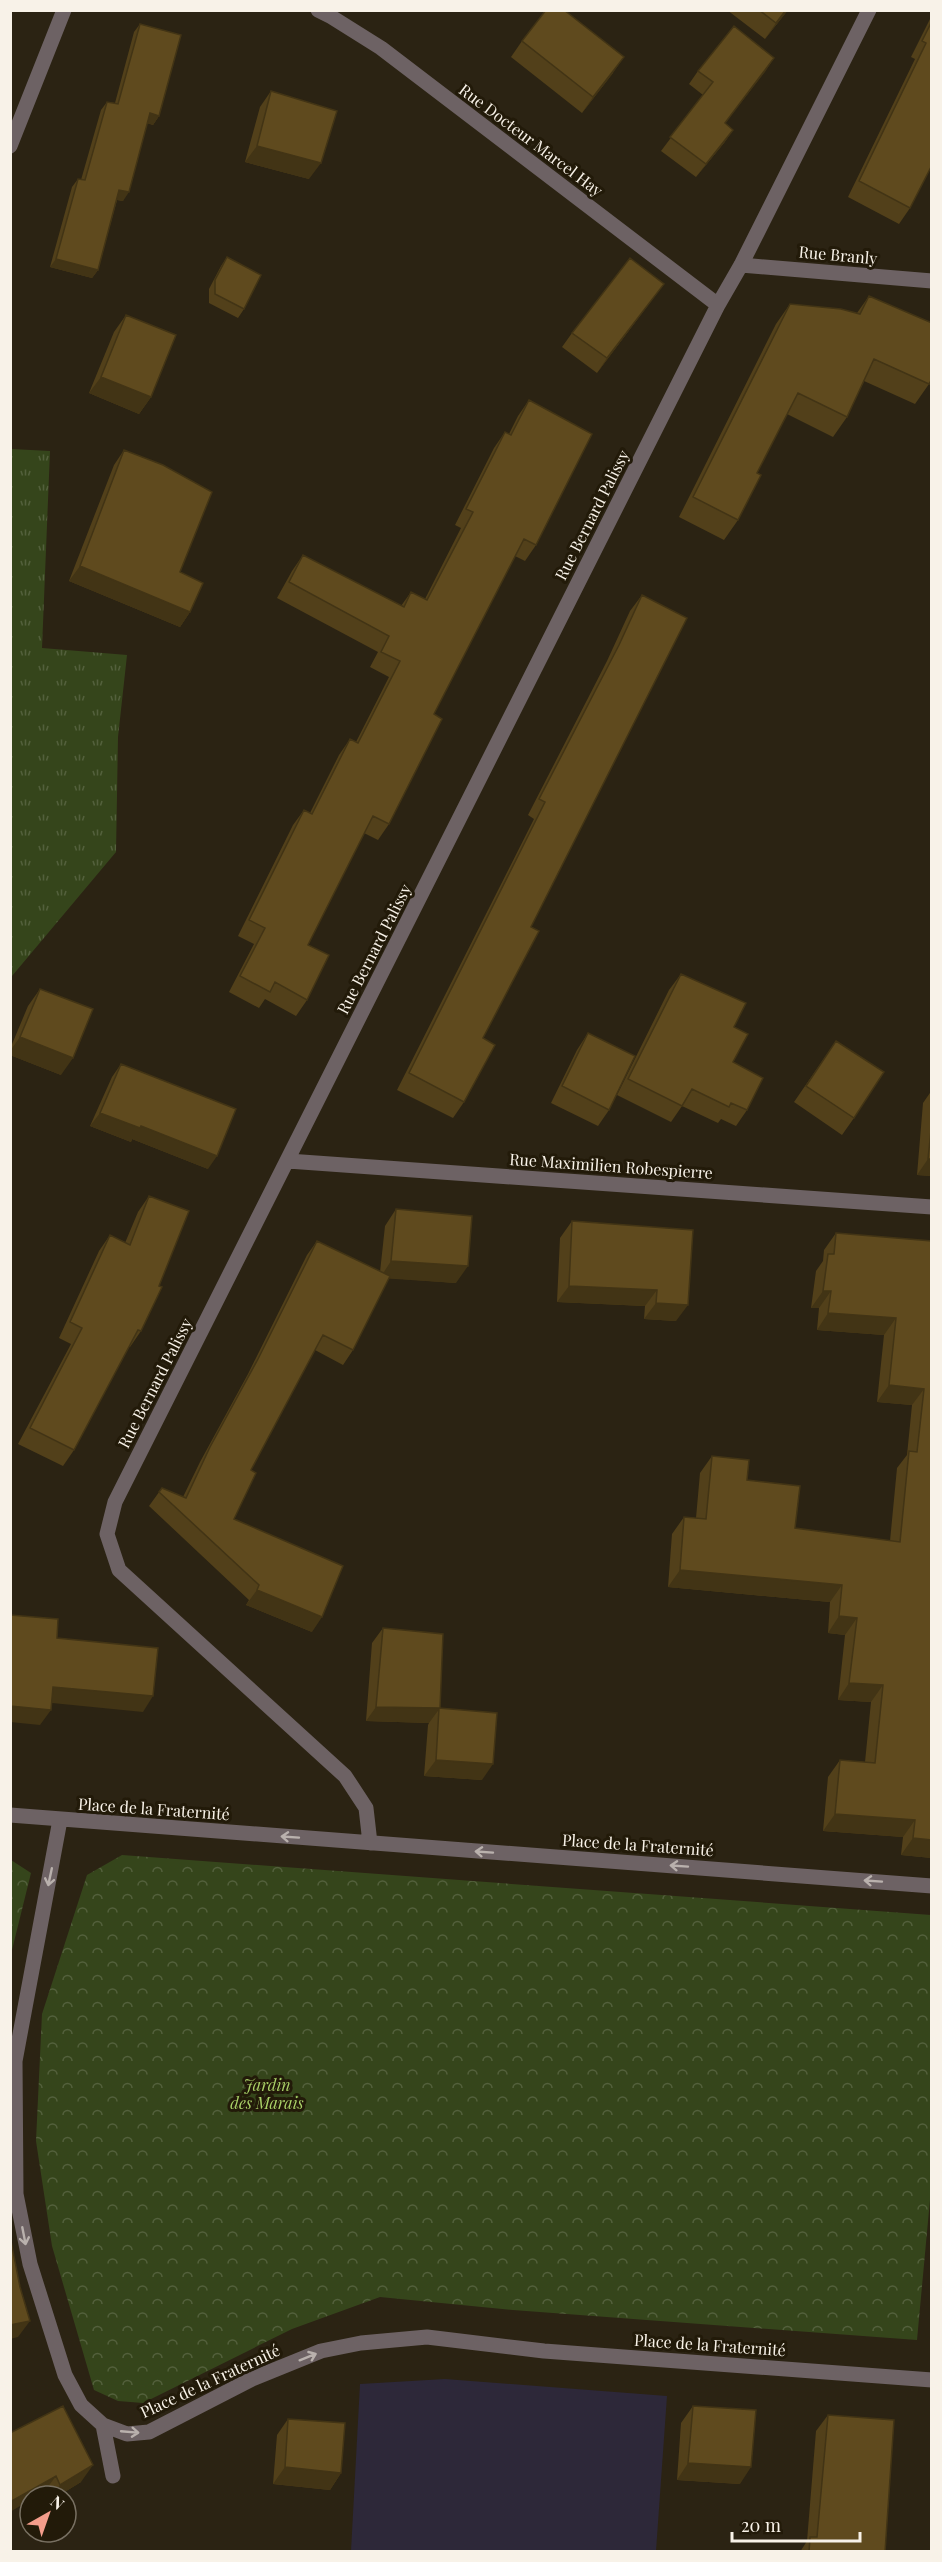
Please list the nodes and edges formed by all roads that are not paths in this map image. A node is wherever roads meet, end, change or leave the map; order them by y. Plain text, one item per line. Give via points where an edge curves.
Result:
1 (64, 10) edge
2 (318, 10) edge
3 (869, 10) edge
4 (10, 146) edge
5 (741, 265) junction
6 (932, 281) edge
7 (718, 305) junction
8 (288, 1161) junction
9 (932, 1207) edge
10 (10, 1815) edge
11 (60, 1820) junction
12 (370, 1843) junction
13 (932, 1886) edge
14 (932, 2380) edge
15 (103, 2425) junction
16 (113, 2476) dead end

1 - 4 street
2 - 7 street, Rue Docteur Marcel Hay via 381,48
3 - 5 street, Rue Bernard Palissy
5 - 6 street, Rue Branly
5 - 7 street, Rue Bernard Palissy
7 - 8 street, Rue Bernard Palissy
8 - 9 street, Rue Maximilien Robespierre
8 - 12 street, Rue Bernard Palissy via 115,1502 106,1534 118,1570 345,1776 366,1808
10 - 11 street
12 -> 11 street, Place de la Fraternité
11 -> 15 street, Place de la Fraternité via 15,2061 16,2194 30,2264 65,2375 81,2405
13 -> 12 street, Place de la Fraternité
15 -> 14 street, Place de la Fraternité via 127,2434 149,2432 252,2379 321,2351 427,2337 544,2351
15 - 16 street

